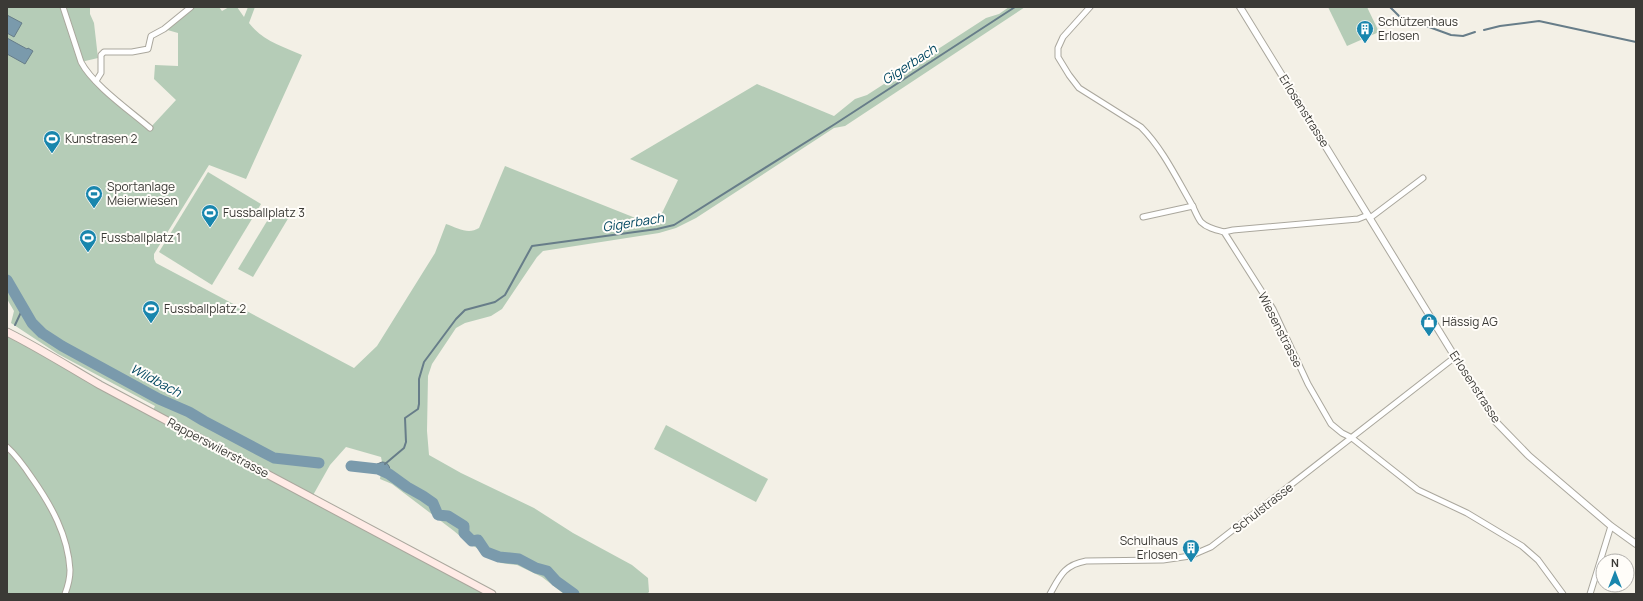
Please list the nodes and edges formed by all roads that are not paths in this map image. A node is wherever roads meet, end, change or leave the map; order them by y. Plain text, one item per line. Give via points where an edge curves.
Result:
1 (63, 7) edge
2 (191, 7) edge
3 (1090, 7) edge
4 (1240, 7) edge
5 (96, 81) junction
6 (150, 128) dead end
7 (1423, 178) dead end
8 (1193, 206) junction
9 (1369, 216) junction
10 (1143, 217) dead end
11 (1224, 232) junction
12 (7, 332) edge
13 (1455, 357) junction
14 (1352, 438) junction
15 (7, 447) edge
16 (1611, 526) junction
17 (1636, 544) edge
18 (65, 594) edge
19 (492, 594) edge
20 (1050, 594) edge
21 (1563, 594) edge
22 (1590, 594) edge

1 - 5 street via 81,62
2 - 5 street via 151,36 148,49 104,52 101,55 101,73
3 - 8 street via 1063,38 1058,48 1058,57 1062,65 1079,88 1147,133 1158,146
4 - 9 street, Erlosenstrasse
5 - 6 street
7 - 9 street
8 - 10 street
8 - 11 street via 1201,222 1212,229
9 - 11 street via 1358,220
9 - 13 street, Erlosenstrasse
11 - 14 street, Wiesenstrasse via 1273,309 1308,384 1331,424
12 - 19 main road, Rapperswilerstrasse
13 - 14 street, Schulstrasse
13 - 16 street, Erlosenstrasse via 1496,422 1529,456
14 - 20 street, Schulstrasse via 1211,547 1190,556 1163,560 1076,562 1061,574
14 - 21 street, Wiesenstrasse via 1418,490 1467,513 1522,546 1538,560
15 - 18 street via 19,458 48,501 56,518 70,570
16 - 17 street, Erlosenstrasse
16 - 22 street

